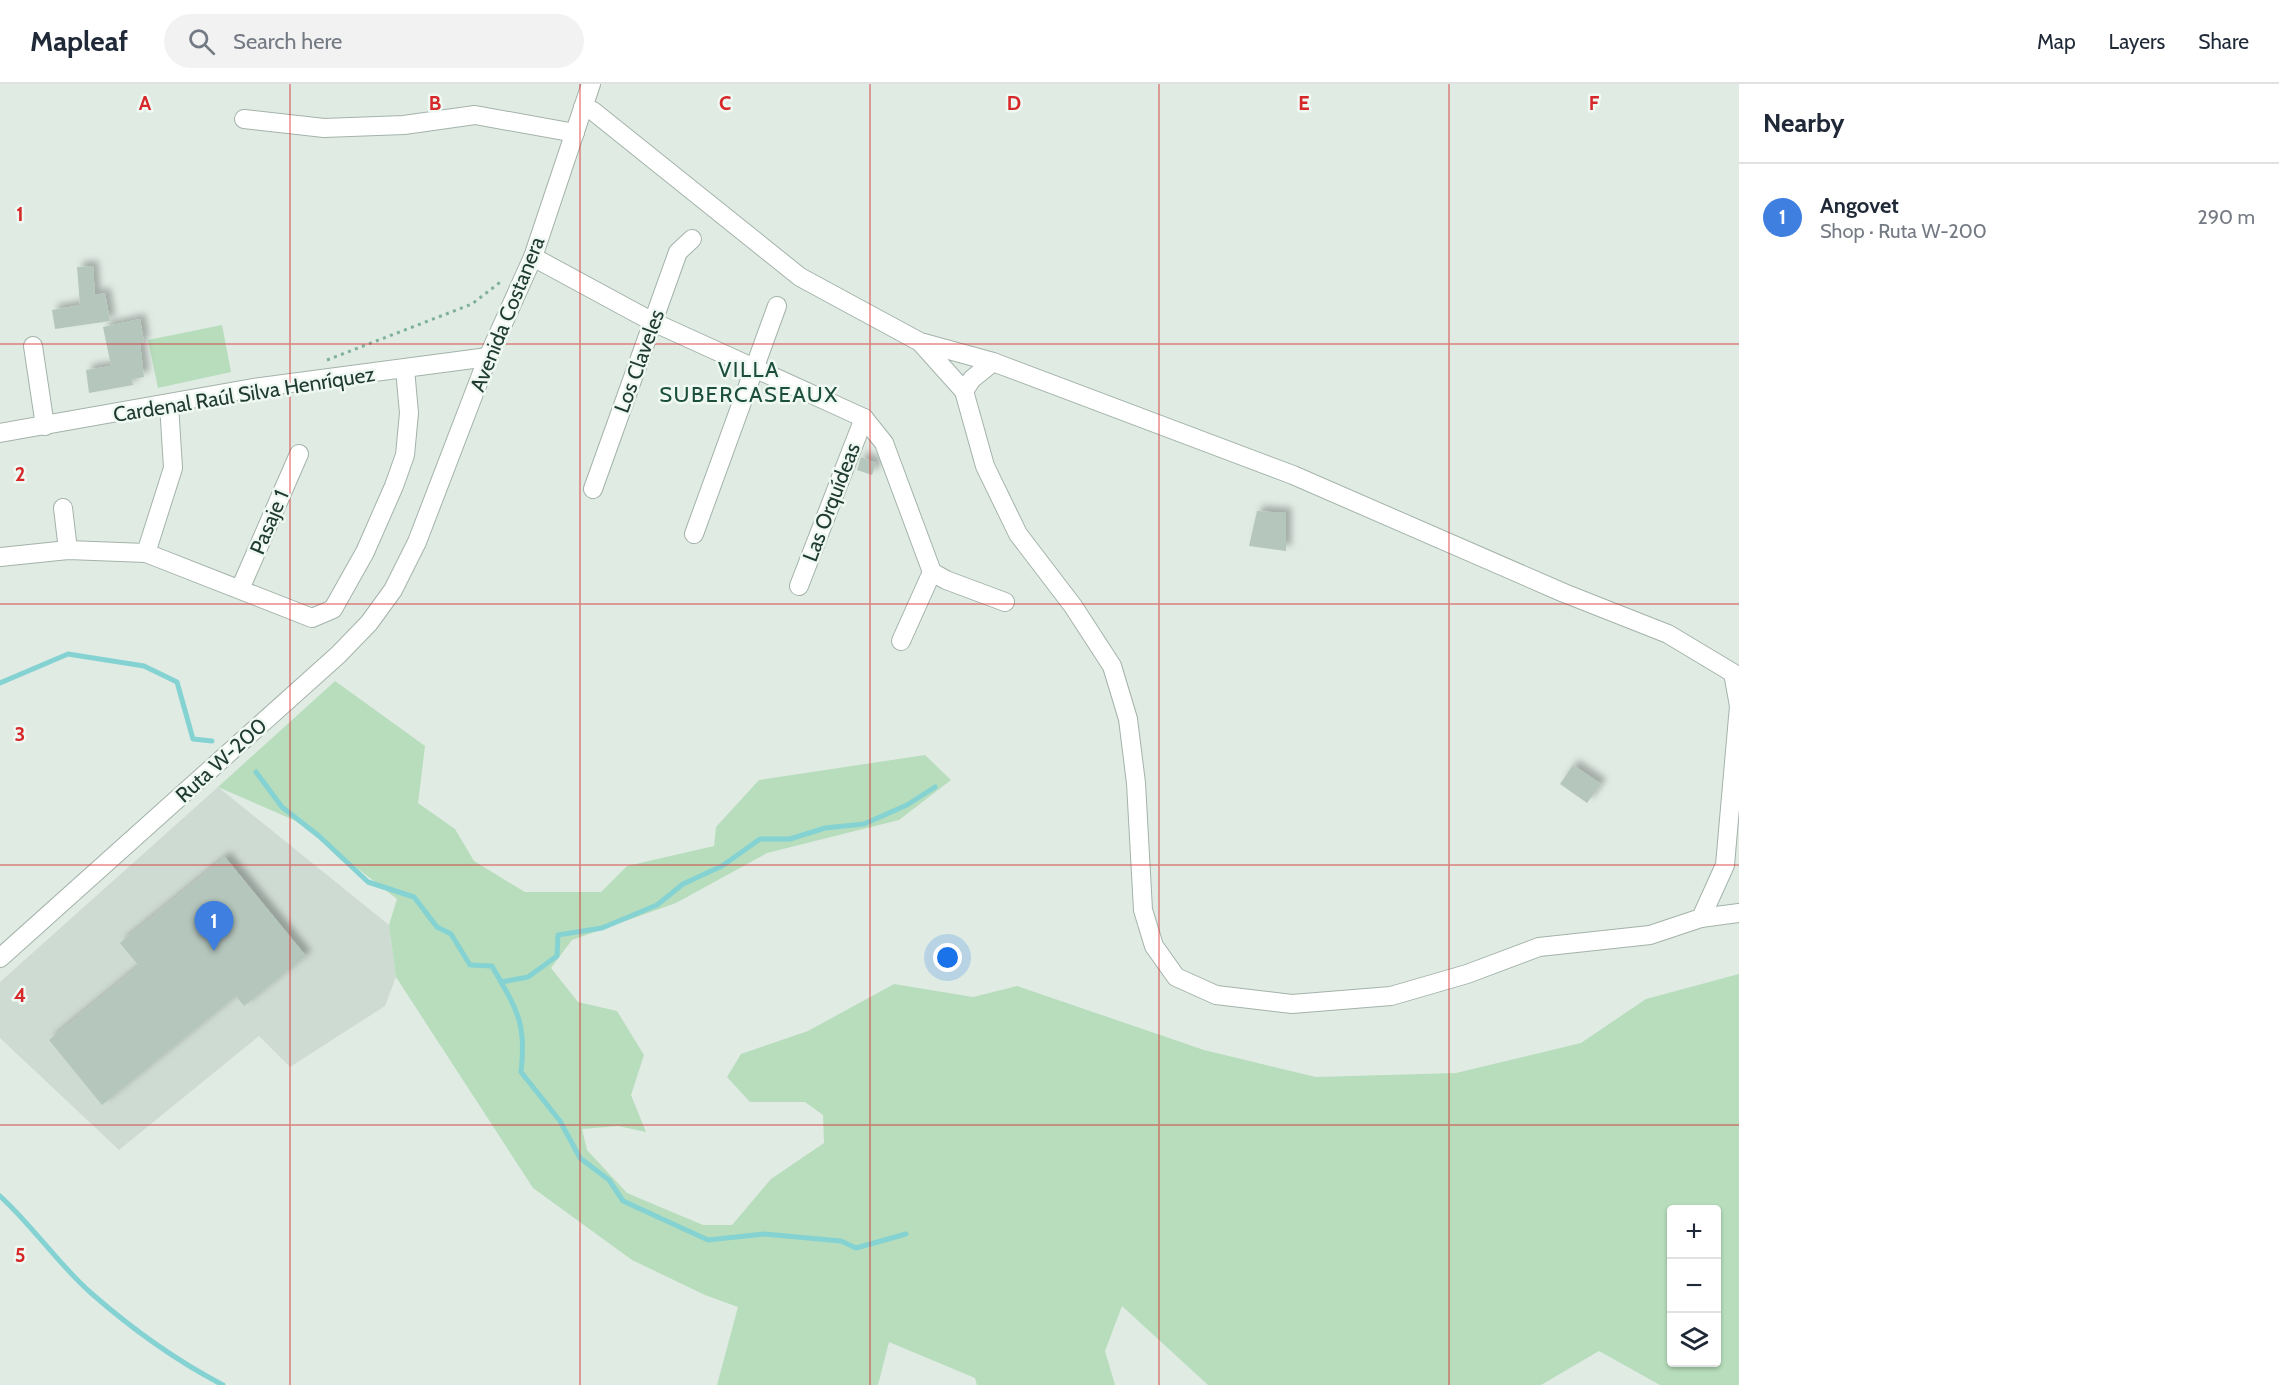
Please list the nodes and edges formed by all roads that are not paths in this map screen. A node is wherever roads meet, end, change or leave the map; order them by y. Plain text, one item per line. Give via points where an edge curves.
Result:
1 (591, 84) edge
2 (584, 107) junction
3 (244, 119) dead end
4 (574, 133) junction
5 (692, 239) dead end
6 (533, 257) junction
7 (777, 306) dead end
8 (652, 322) junction
9 (920, 342) junction
10 (33, 346) dead end
11 (488, 357) junction
12 (993, 362) junction
13 (753, 368) junction
14 (405, 369) junction
15 (964, 391) junction
16 (169, 404) junction
17 (864, 417) junction
18 (45, 426) junction
19 (0, 433) edge
20 (299, 454) dead end
21 (593, 489) dead end
22 (63, 508) dead end
23 (694, 534) dead end
24 (417, 542) joint
25 (68, 550) junction
26 (146, 553) junction
27 (0, 557) edge
28 (932, 572) junction
29 (799, 586) dead end
30 (240, 589) junction
31 (1005, 602) dead end
32 (901, 641) dead end
33 (1739, 913) edge
34 (1701, 918) junction
35 (0, 958) edge

1 - 2 street, Avenida Costanera
2 - 4 street, Avenida Costanera
2 - 9 street via 800,277
3 - 4 street via 324,128 404,125 475,115
4 - 6 street, Avenida Costanera
5 - 8 street, Los Claveles via 678,252
6 - 8 street
6 - 11 street, Avenida Costanera
7 - 13 street
8 - 13 street
8 - 21 street, Los Claveles
9 - 12 street
9 - 15 street
10 - 18 street
11 - 14 street, Cardenal Raúl Silva Henríquez
11 - 24 street, Avenida Costanera
12 - 15 street
12 - 34 street via 1293,475 1668,634 1733,673 1739,706 1725,865
13 - 17 street
13 - 23 street
14 - 16 street, Cardenal Raúl Silva Henríquez via 253,388
14 - 30 street via 409,413 405,455 365,552 333,609 312,618
15 - 34 street via 985,466 1018,534 1073,606 1112,666 1128,719 1143,910 1154,946 1176,977 1216,995 1292,1004 1391,996 1467,974 1539,947 1650,935
16 - 18 street, Cardenal Raúl Silva Henríquez
16 - 26 street via 173,468
17 - 28 street via 884,443
17 - 29 street, Las Orquídeas
18 - 19 street, Cardenal Raúl Silva Henríquez
20 - 30 street, Pasaje 1
22 - 25 street
24 - 35 street, Ruta W-200 via 393,590 338,655
25 - 26 street
25 - 27 street
26 - 30 street
28 - 31 street
28 - 32 street
33 - 34 street

